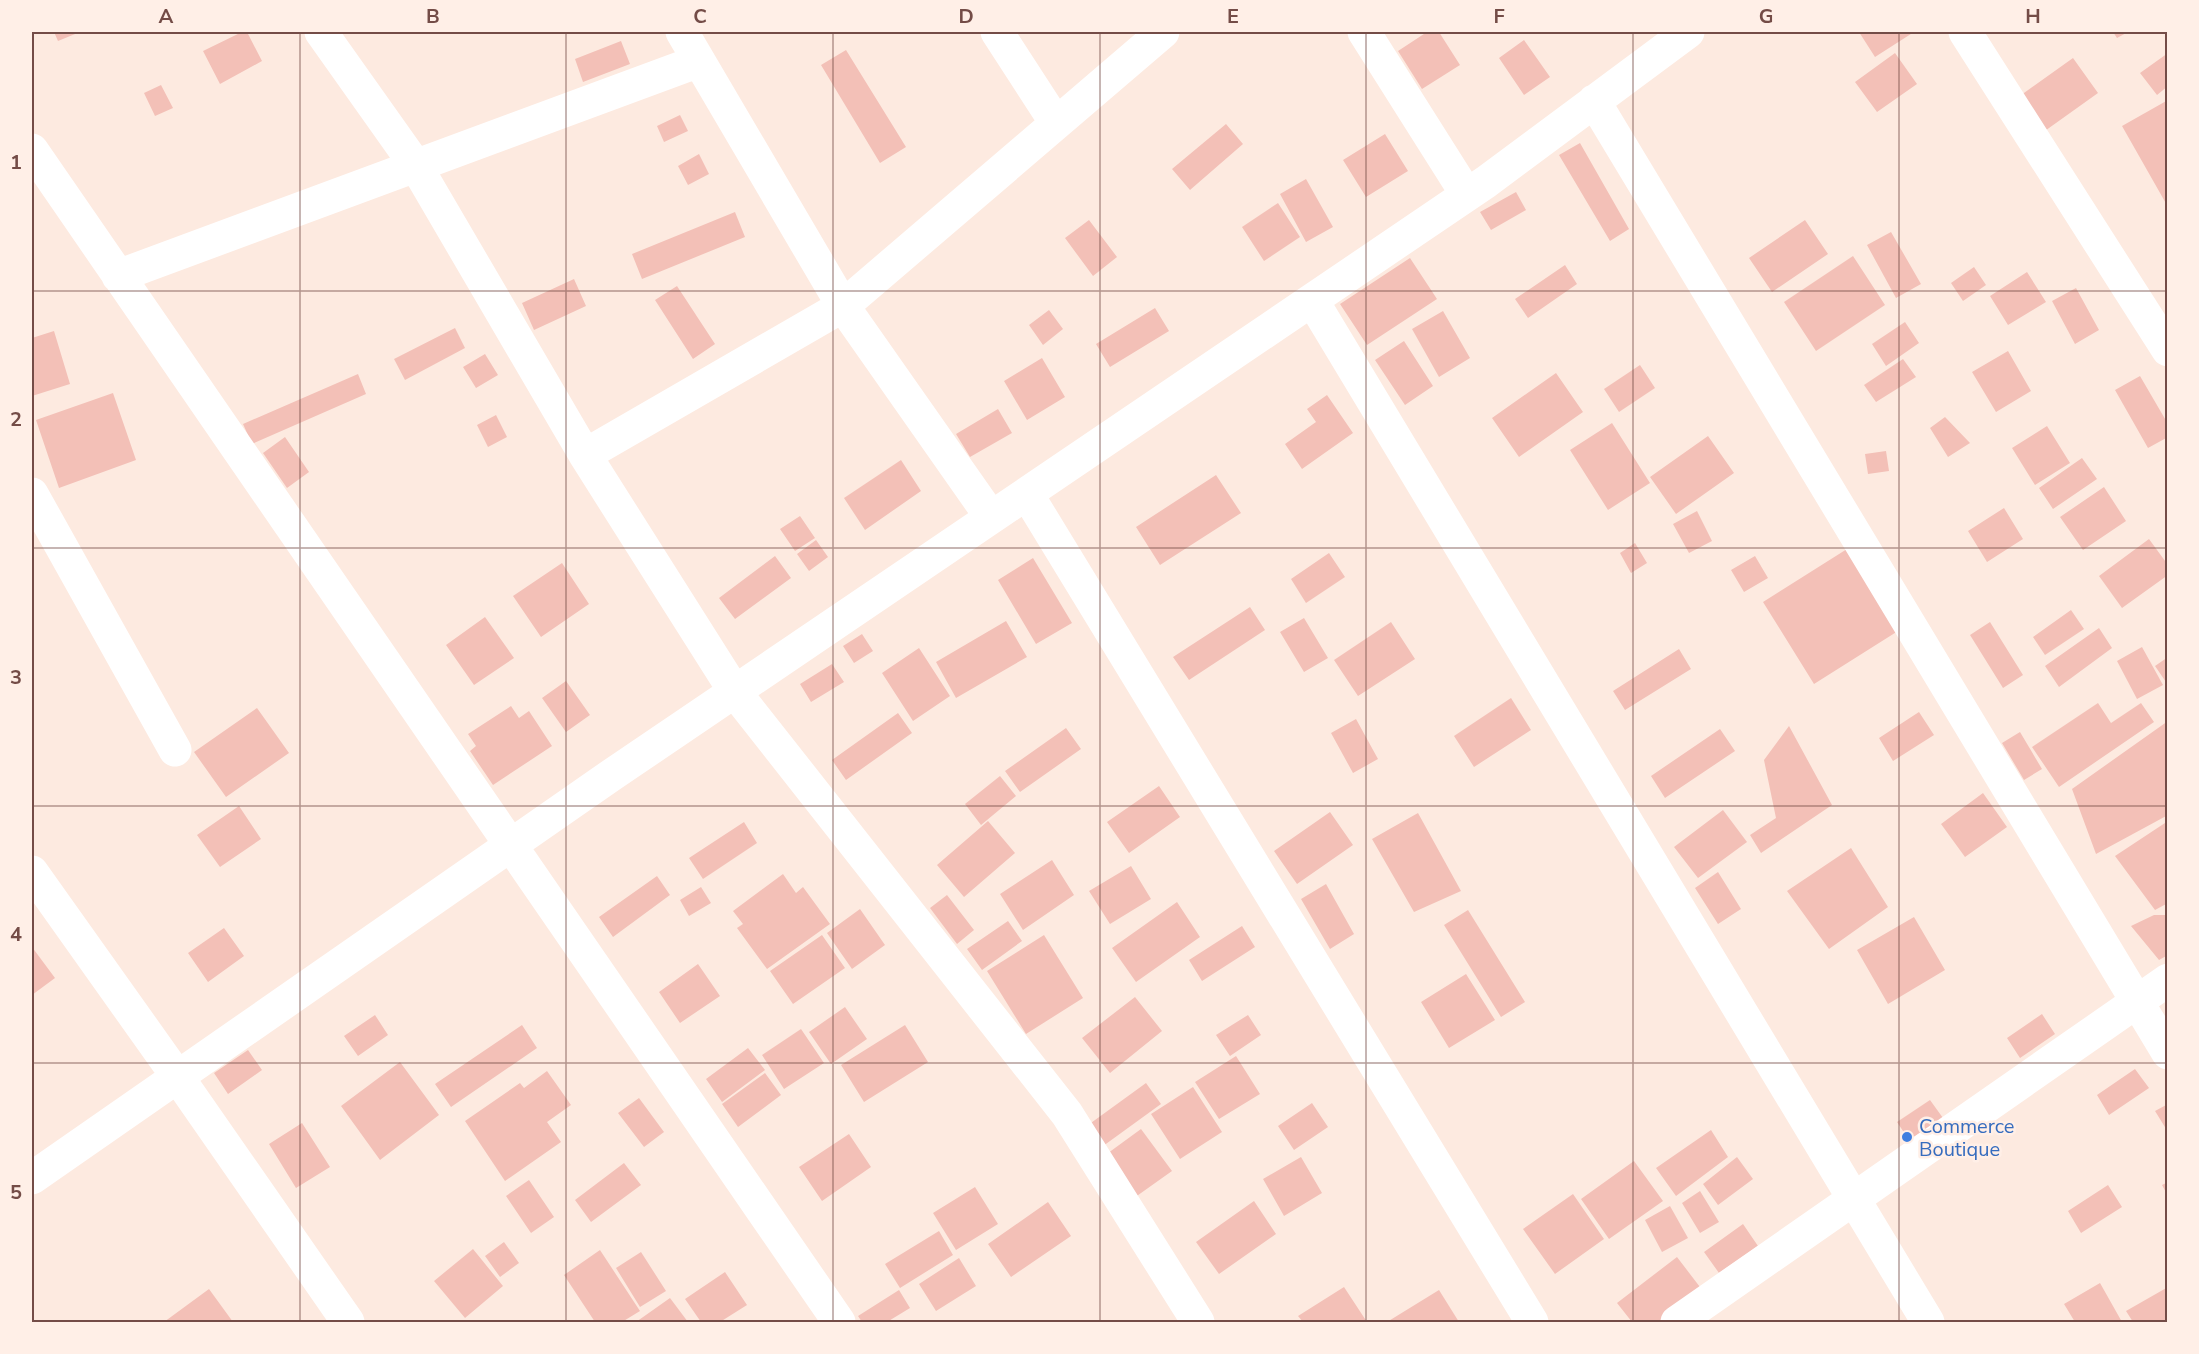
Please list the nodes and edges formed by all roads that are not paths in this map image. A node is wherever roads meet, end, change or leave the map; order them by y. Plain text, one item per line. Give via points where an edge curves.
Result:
1 (321, 32) edge
2 (682, 32) edge
3 (997, 32) edge
4 (1163, 32) edge
5 (1364, 32) edge
6 (1688, 32) edge
7 (1965, 32) edge
8 (699, 61) junction
9 (1594, 101) junction
10 (1056, 123) junction
11 (32, 150) edge
12 (416, 166) junction
13 (1467, 195) junction
14 (118, 276) junction
15 (1312, 300) junction
16 (843, 306) junction
17 (2168, 351) edge
18 (585, 455) junction
19 (32, 494) edge
20 (1027, 494) junction
21 (991, 517) junction
22 (735, 692) junction
23 (175, 750) dead end
24 (510, 845) junction
25 (32, 872) edge
26 (2168, 981) edge
27 (2137, 1002) junction
28 (2168, 1053) edge
29 (177, 1076) junction
30 (32, 1178) edge
31 (1854, 1199) junction
32 (348, 1323) edge
33 (839, 1323) edge
34 (1198, 1323) edge
35 (1532, 1323) edge
36 (1677, 1323) edge
37 (1928, 1323) edge

1 - 12 street
2 - 8 street
3 - 10 street
4 - 10 street
5 - 13 street
6 - 9 street
7 - 17 street
8 - 12 street
8 - 16 street
9 - 13 street
9 - 27 street
10 - 16 street
11 - 14 street
12 - 14 street
12 - 18 street
13 - 15 street
14 - 24 street
15 - 20 street
15 - 31 street
16 - 18 street
16 - 21 street
18 - 22 street
19 - 23 street
20 - 21 street
20 - 35 street
21 - 22 street
22 - 24 street
22 - 34 street via 1067,1114
24 - 29 street
24 - 33 street
25 - 29 street
26 - 27 street
27 - 28 street
27 - 31 street
29 - 30 street
29 - 32 street
31 - 36 street
31 - 37 street

